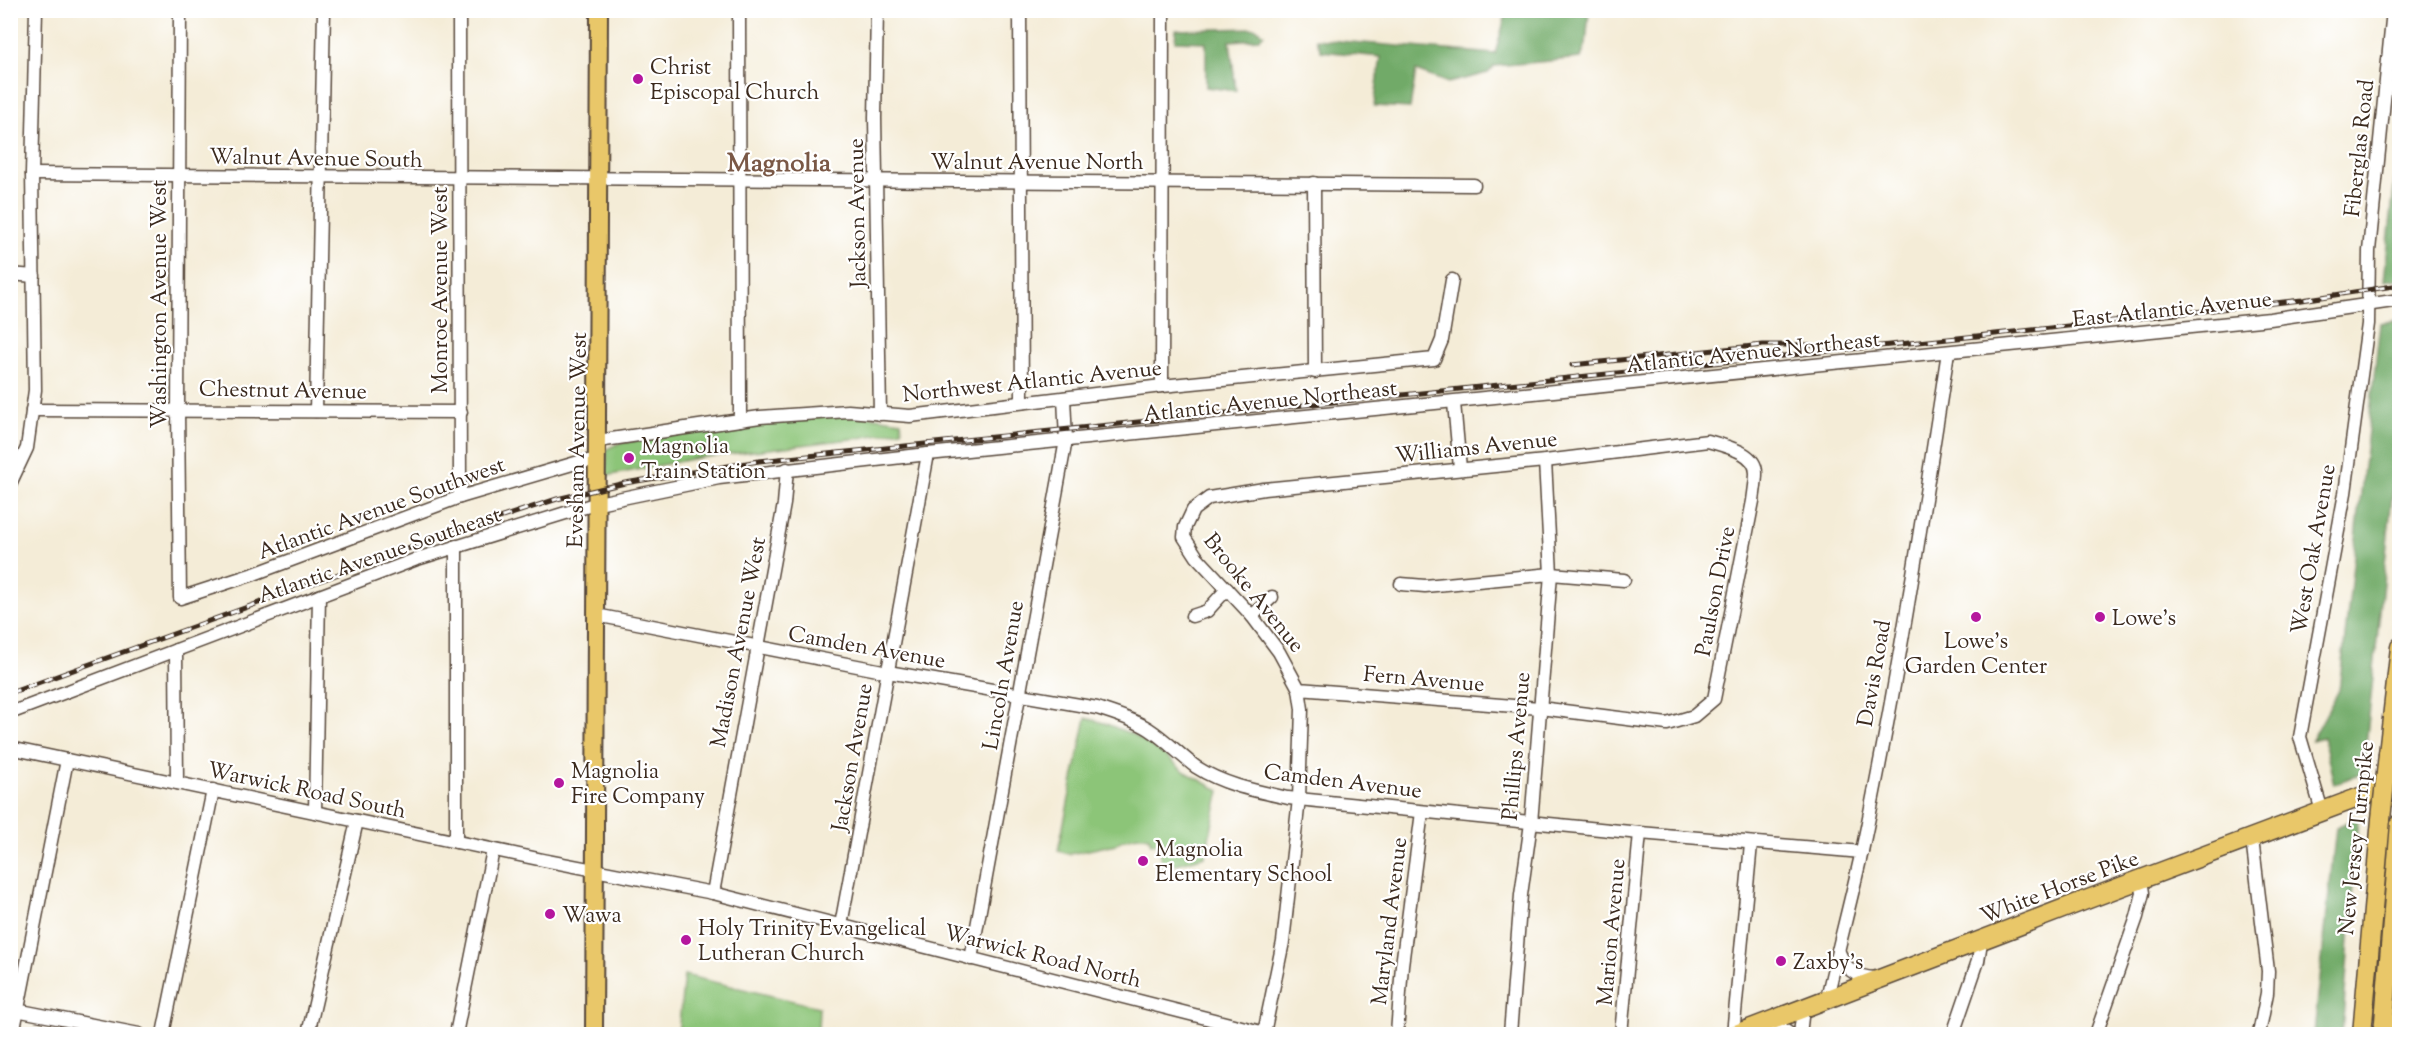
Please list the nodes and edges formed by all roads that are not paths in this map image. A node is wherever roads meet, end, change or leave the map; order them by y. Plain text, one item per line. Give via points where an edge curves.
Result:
1 (36, 10) edge
2 (180, 10) edge
3 (324, 10) edge
4 (459, 10) edge
5 (599, 10) edge
6 (739, 10) edge
7 (877, 10) edge
8 (1020, 10) edge
9 (1163, 10) edge
10 (2393, 10) edge
11 (32, 174) junction
12 (179, 176) junction
13 (321, 178) junction
14 (460, 179) junction
15 (600, 179) junction
16 (738, 180) junction
17 (876, 181) junction
18 (1021, 182) junction
19 (1162, 183) junction
20 (1314, 183) junction
21 (1474, 185) dead end
22 (10, 274) edge
23 (34, 276) junction
24 (1452, 280) dead end
25 (2368, 291) joint
26 (2400, 300) edge
27 (2368, 304) junction
28 (1948, 352) junction
29 (1316, 372) junction
30 (1162, 386) junction
31 (1064, 398) junction
32 (1022, 402) junction
33 (1454, 403) junction
34 (178, 409) junction
35 (32, 410) junction
36 (316, 411) junction
37 (461, 412) junction
38 (880, 414) junction
39 (740, 420) junction
40 (1066, 440) junction
41 (598, 441) junction
42 (928, 454) junction
43 (598, 460) junction
44 (1545, 461) junction
45 (1751, 461) joint
46 (1460, 468) junction
47 (787, 469) junction
48 (10, 484) edge
49 (460, 497) junction
50 (598, 503) junction
51 (1202, 503) joint
52 (456, 546) junction
53 (1551, 574) junction
54 (1624, 580) dead end
55 (1401, 584) dead end
56 (1227, 589) junction
57 (319, 596) junction
58 (1272, 597) dead end
59 (180, 598) joint
60 (596, 615) junction
61 (1192, 616) dead end
62 (1252, 616) junction
63 (2400, 646) edge
64 (757, 647) junction
65 (176, 650) junction
66 (888, 672) junction
67 (1299, 689) junction
68 (1020, 694) junction
69 (1540, 708) junction
70 (10, 713) edge
71 (1689, 717) joint
72 (10, 748) edge
73 (67, 760) junction
74 (2400, 782) edge
75 (177, 783) junction
76 (213, 790) junction
77 (1299, 799) junction
78 (2322, 811) junction
79 (315, 812) junction
80 (1422, 812) junction
81 (357, 821) junction
82 (1531, 823) junction
83 (2400, 823) edge
84 (1640, 833) junction
85 (2252, 838) junction
86 (456, 842) junction
87 (1751, 844) junction
88 (494, 850) junction
89 (1862, 852) junction
90 (596, 870) junction
91 (2141, 880) junction
92 (713, 893) junction
93 (841, 925) junction
94 (1981, 942) junction
95 (1838, 950) junction
96 (971, 958) junction
97 (1879, 978) junction
98 (1827, 998) junction
99 (14, 1009) edge
100 (1803, 1009) junction
101 (1761, 1025) junction
102 (1267, 1034) edge
103 (13, 1035) edge
104 (139, 1035) edge
105 (163, 1035) edge
106 (308, 1035) edge
107 (456, 1035) edge
108 (594, 1035) edge
109 (1396, 1035) edge
110 (1510, 1035) edge
111 (1621, 1035) edge
112 (1735, 1035) edge
113 (1790, 1035) edge
114 (1800, 1035) edge
115 (1953, 1035) edge
116 (2096, 1035) edge
117 (2259, 1035) edge
118 (2362, 1035) edge
119 (2383, 1035) edge

1 - 11 street
2 - 12 street, Washington Avenue West
3 - 13 street
4 - 14 street, Monroe Avenue West
5 - 15 main road, Evesham Avenue West
6 - 16 street
7 - 17 street, Jackson Avenue
8 - 18 street
9 - 19 street
10 - 25 street, Fiberglas Road
11 - 12 street, Walnut Avenue South
11 - 23 street
12 - 13 street, Walnut Avenue South
12 - 34 street, Washington Avenue West
13 - 14 street, Walnut Avenue South
13 - 36 street
14 - 15 street, Walnut Avenue South
14 - 37 street, Monroe Avenue West
15 - 16 street, Walnut Avenue North
15 - 41 main road, Evesham Avenue West
16 - 17 street, Walnut Avenue North
16 - 39 street
17 - 18 street, Walnut Avenue North
17 - 38 street, Jackson Avenue
18 - 19 street, Walnut Avenue North
18 - 32 street
19 - 20 street, Walnut Avenue North
19 - 30 street
20 - 21 street, Walnut Avenue North
20 - 29 street
22 - 23 street
23 - 35 street
24 - 29 street, Northwest Atlantic Avenue via 1443,340 1434,359
25 - 27 street, West Oak Avenue
26 - 27 street, East Atlantic Avenue
27 - 28 street, East Atlantic Avenue via 2270,319
27 - 78 street, West Oak Avenue via 2344,493 2300,737
28 - 33 street, Atlantic Avenue Northeast
28 - 89 street, Davis Road
29 - 30 street, Northwest Atlantic Avenue
30 - 31 street, Northwest Atlantic Avenue
31 - 32 street, Northwest Atlantic Avenue
31 - 40 street, Lincoln Avenue
32 - 38 street, Northwest Atlantic Avenue via 910,416
33 - 40 street, Atlantic Avenue Northeast
33 - 46 street
34 - 35 street, Chestnut Avenue
34 - 36 street, Chestnut Avenue
34 - 59 street, Washington Avenue West
35 - 48 street via 27,448
36 - 37 street, Chestnut Avenue
37 - 49 street, Monroe Avenue West
38 - 39 street, Northwest Atlantic Avenue via 839,412
39 - 41 street, Northwest Atlantic Avenue
40 - 42 street, Atlantic Avenue Northeast
40 - 68 street, Lincoln Avenue
41 - 43 main road, Evesham Avenue West
42 - 47 street, Atlantic Avenue Northeast
42 - 66 street, Jackson Avenue
43 - 49 street, Atlantic Avenue Southwest
43 - 50 main road, Evesham Avenue West
44 - 45 street, Williams Avenue via 1708,441 1729,447
44 - 46 street, Williams Avenue
44 - 53 street, Phillips Avenue
45 - 71 street, Paulson Drive via 1756,470 1753,501 1714,699
46 - 51 street, Williams Avenue via 1264,489 1209,498
47 - 50 street, Atlantic Avenue Northeast via 719,478
47 - 64 street, Madison Avenue West
49 - 59 street, Atlantic Avenue Southwest
50 - 52 street, Atlantic Avenue Southeast
50 - 60 main road, Evesham Avenue West
51 - 56 street, Brooke Avenue via 1193,510 1184,537
52 - 57 street, Atlantic Avenue Southeast
52 - 86 street
53 - 54 street
53 - 55 street via 1425,586
53 - 69 street, Phillips Avenue
56 - 61 street via 1207,611
56 - 62 street, Brooke Avenue
57 - 65 street, Atlantic Avenue Southeast
57 - 79 street
58 - 62 street
60 - 64 street, Camden Avenue
60 - 90 main road, Evesham Avenue West
62 - 67 street, Brooke Avenue via 1280,652
63 - 118 highway, New Jersey Turnpike, bridge
64 - 66 street, Camden Avenue
64 - 92 street, Madison Avenue West
65 - 70 street, Atlantic Avenue Southeast
65 - 75 street
66 - 68 street, Camden Avenue
66 - 93 street, Jackson Avenue
67 - 69 street, Fern Avenue
67 - 77 street, Brooke Avenue
68 - 77 street, Camden Avenue via 1125,717 1148,728 1219,779 1244,789
68 - 96 street, Lincoln Avenue
69 - 71 street, Fern Avenue via 1667,724
69 - 82 street, Phillips Avenue
72 - 73 street, Warwick Road South
73 - 75 street, Warwick Road South
73 - 99 street
74 - 78 highway, White Horse Pike
75 - 76 street, Warwick Road South
76 - 79 street, Warwick Road South
76 - 105 street
77 - 80 street, Camden Avenue
77 - 102 street, Brooke Avenue via 1283,942
78 - 85 highway, White Horse Pike
79 - 81 street, Warwick Road South
80 - 82 street, Camden Avenue
80 - 109 street, Maryland Avenue
81 - 86 street, Warwick Road South
81 - 106 street
82 - 84 street, Camden Avenue
82 - 110 street, Phillips Avenue
83 - 119 highway, New Jersey Turnpike
84 - 87 street, Camden Avenue
84 - 111 street, Marion Avenue
85 - 91 highway, White Horse Pike
85 - 117 street via 2268,971 2268,993
86 - 88 street, Warwick Road South
87 - 89 street, Camden Avenue
87 - 112 street
88 - 90 street, Warwick Road South
88 - 107 street
89 - 95 street, Davis Road
90 - 92 street, Warwick Road North
90 - 108 main road, Evesham Avenue West
91 - 94 highway, White Horse Pike
91 - 116 street via 2143,893 2137,917
92 - 93 street, Warwick Road North
93 - 96 street, Warwick Road North
94 - 97 highway, White Horse Pike
94 - 115 street
95 - 97 street via 1849,971
95 - 98 street, Davis Road
96 - 102 street, Warwick Road North
97 - 98 highway, White Horse Pike
98 - 100 highway, White Horse Pike
99 - 103 street
99 - 104 street
100 - 101 highway, White Horse Pike
100 - 114 street
101 - 112 highway, White Horse Pike
101 - 113 street via 1781,1028

